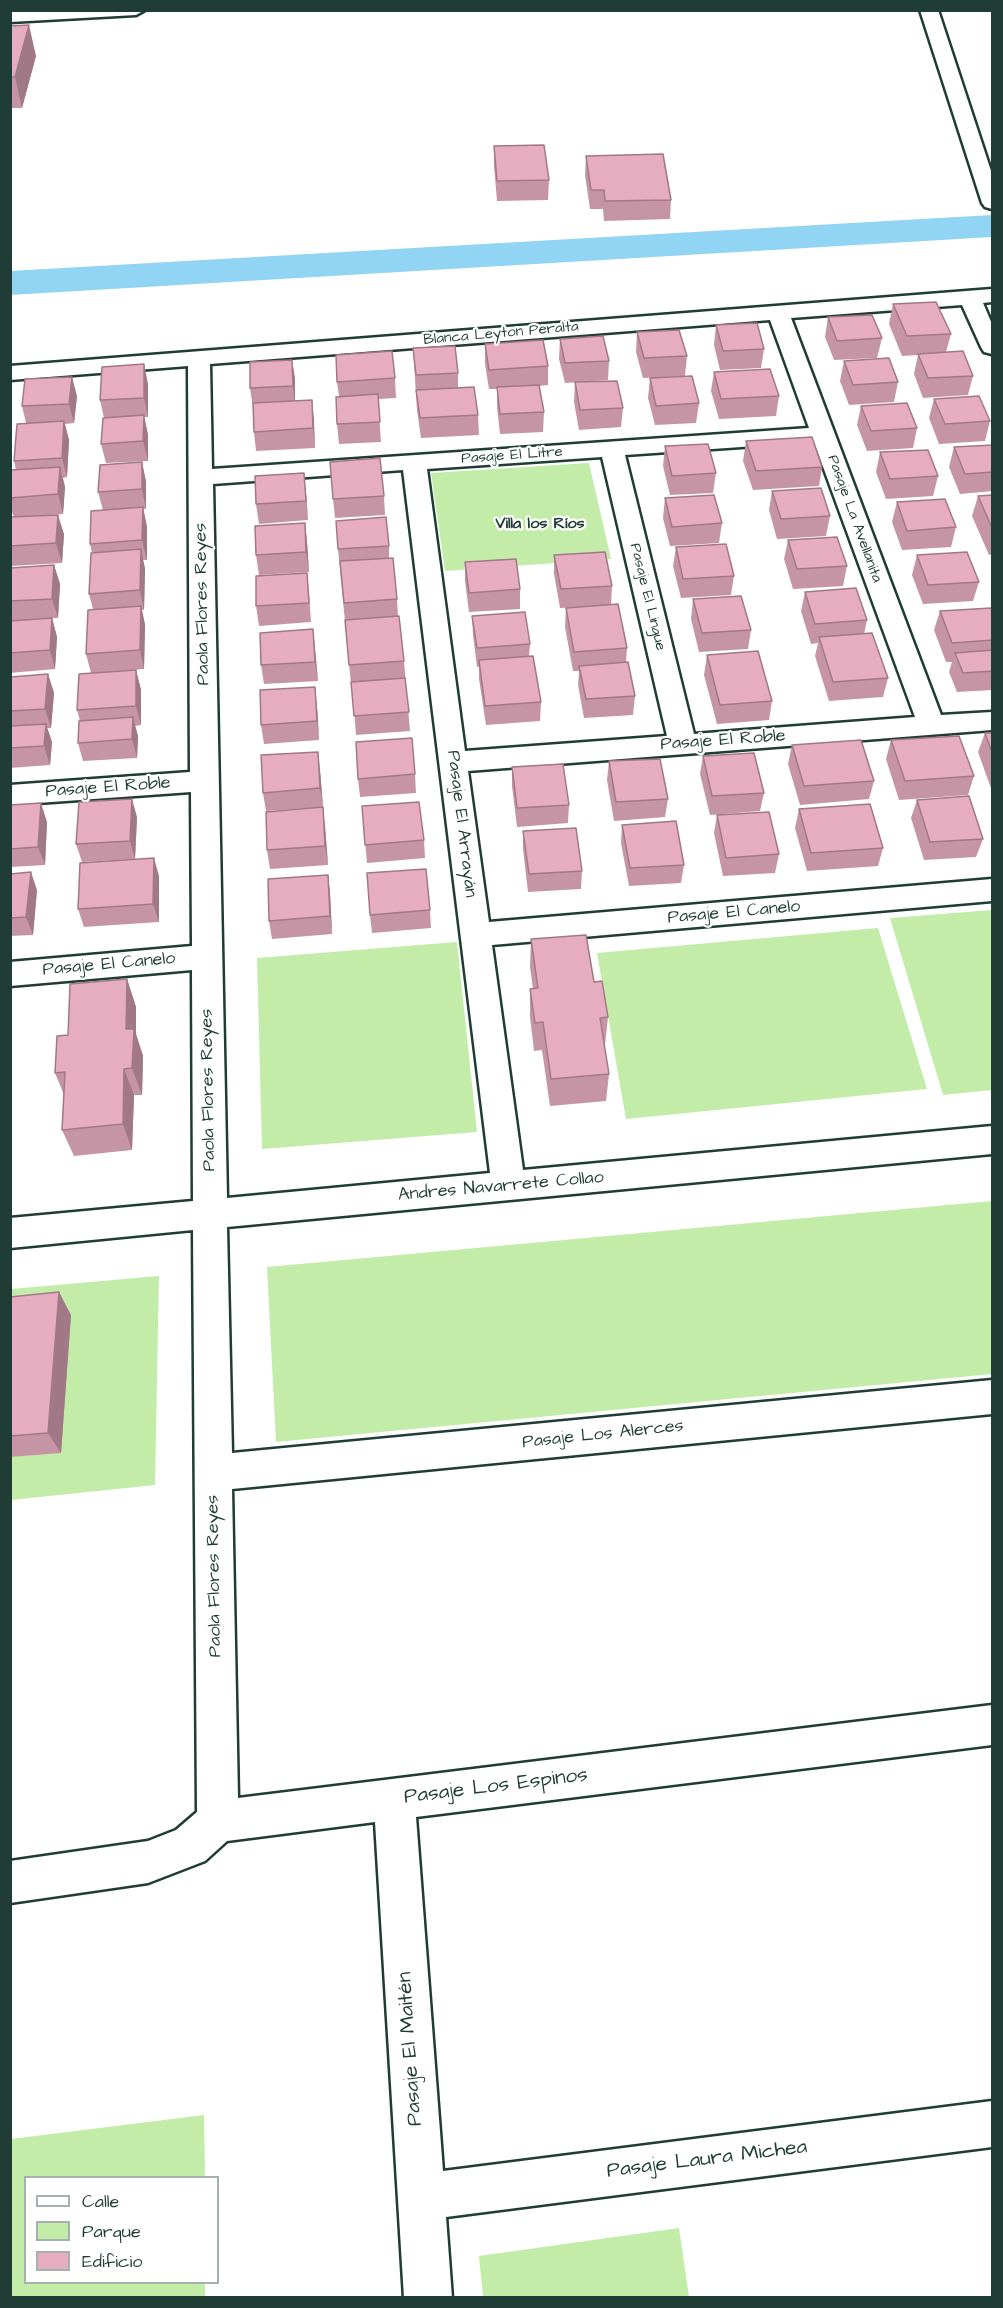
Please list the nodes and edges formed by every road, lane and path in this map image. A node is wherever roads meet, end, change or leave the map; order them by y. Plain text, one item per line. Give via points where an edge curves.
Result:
1 (136, 10) edge
2 (929, 10) edge
3 (10, 17) edge
4 (993, 203) edge
5 (993, 296) edge
6 (969, 297) junction
7 (778, 312) junction
8 (993, 347) edge
9 (199, 358) junction
10 (10, 373) edge
11 (823, 434) junction
12 (612, 449) junction
13 (414, 463) junction
14 (201, 477) junction
15 (993, 721) edge
16 (931, 725) junction
17 (683, 744) junction
18 (453, 762) junction
19 (205, 781) junction
20 (10, 795) edge
21 (993, 891) edge
22 (476, 935) junction
23 (207, 957) junction
24 (10, 974) edge
25 (993, 1140) edge
26 (508, 1186) junction
27 (210, 1215) junction
28 (10, 1233) edge
29 (993, 1396) edge
30 (213, 1473) junction
31 (993, 1725) edge
32 (394, 1800) junction
33 (218, 1821) junction
34 (10, 1882) edge
35 (993, 2124) edge
36 (421, 2197) junction
37 (428, 2298) edge

1 - 3 street
2 - 4 street
5 - 6 street, Blanca Leyton Peralta
6 - 7 street, Blanca Leyton Peralta
6 - 8 street
7 - 9 street, Blanca Leyton Peralta
7 - 11 street, Pasaje La Avellanita
9 - 10 street, Blanca Leyton Peralta
9 - 14 street, Paola Flores Reyes
11 - 12 street, Pasaje El Litre
11 - 16 street, Pasaje La Avellanita
12 - 13 street, Pasaje El Litre
12 - 17 street, Pasaje El Lingue
13 - 14 street, Pasaje El Litre
13 - 18 street, Pasaje El Arrayán
14 - 19 street, Paola Flores Reyes
15 - 16 street, Pasaje El Roble
16 - 17 street, Pasaje El Roble
17 - 18 street, Pasaje El Roble
18 - 22 street, Pasaje El Arrayán
19 - 20 street, Pasaje El Roble
19 - 23 street, Paola Flores Reyes
21 - 22 street, Pasaje El Canelo
22 - 26 street, Pasaje El Arrayán
23 - 24 street, Pasaje El Canelo
23 - 27 street, Paola Flores Reyes
25 - 26 street, Andres Navarrete Collao
26 - 27 street, Andres Navarrete Collao
27 - 28 street, Andres Navarrete Collao
27 - 30 street, Paola Flores Reyes
29 - 30 street, Pasaje Los Alerces
30 - 33 street, Paola Flores Reyes
31 - 32 street, Pasaje Los Espinos
32 - 33 street, Pasaje Los Espinos
32 - 36 street, Pasaje El Maitén
33 - 34 street via 190,1846 148,1862
35 - 36 street, Pasaje Laura Michea
36 - 37 street, Pasaje El Maitén

